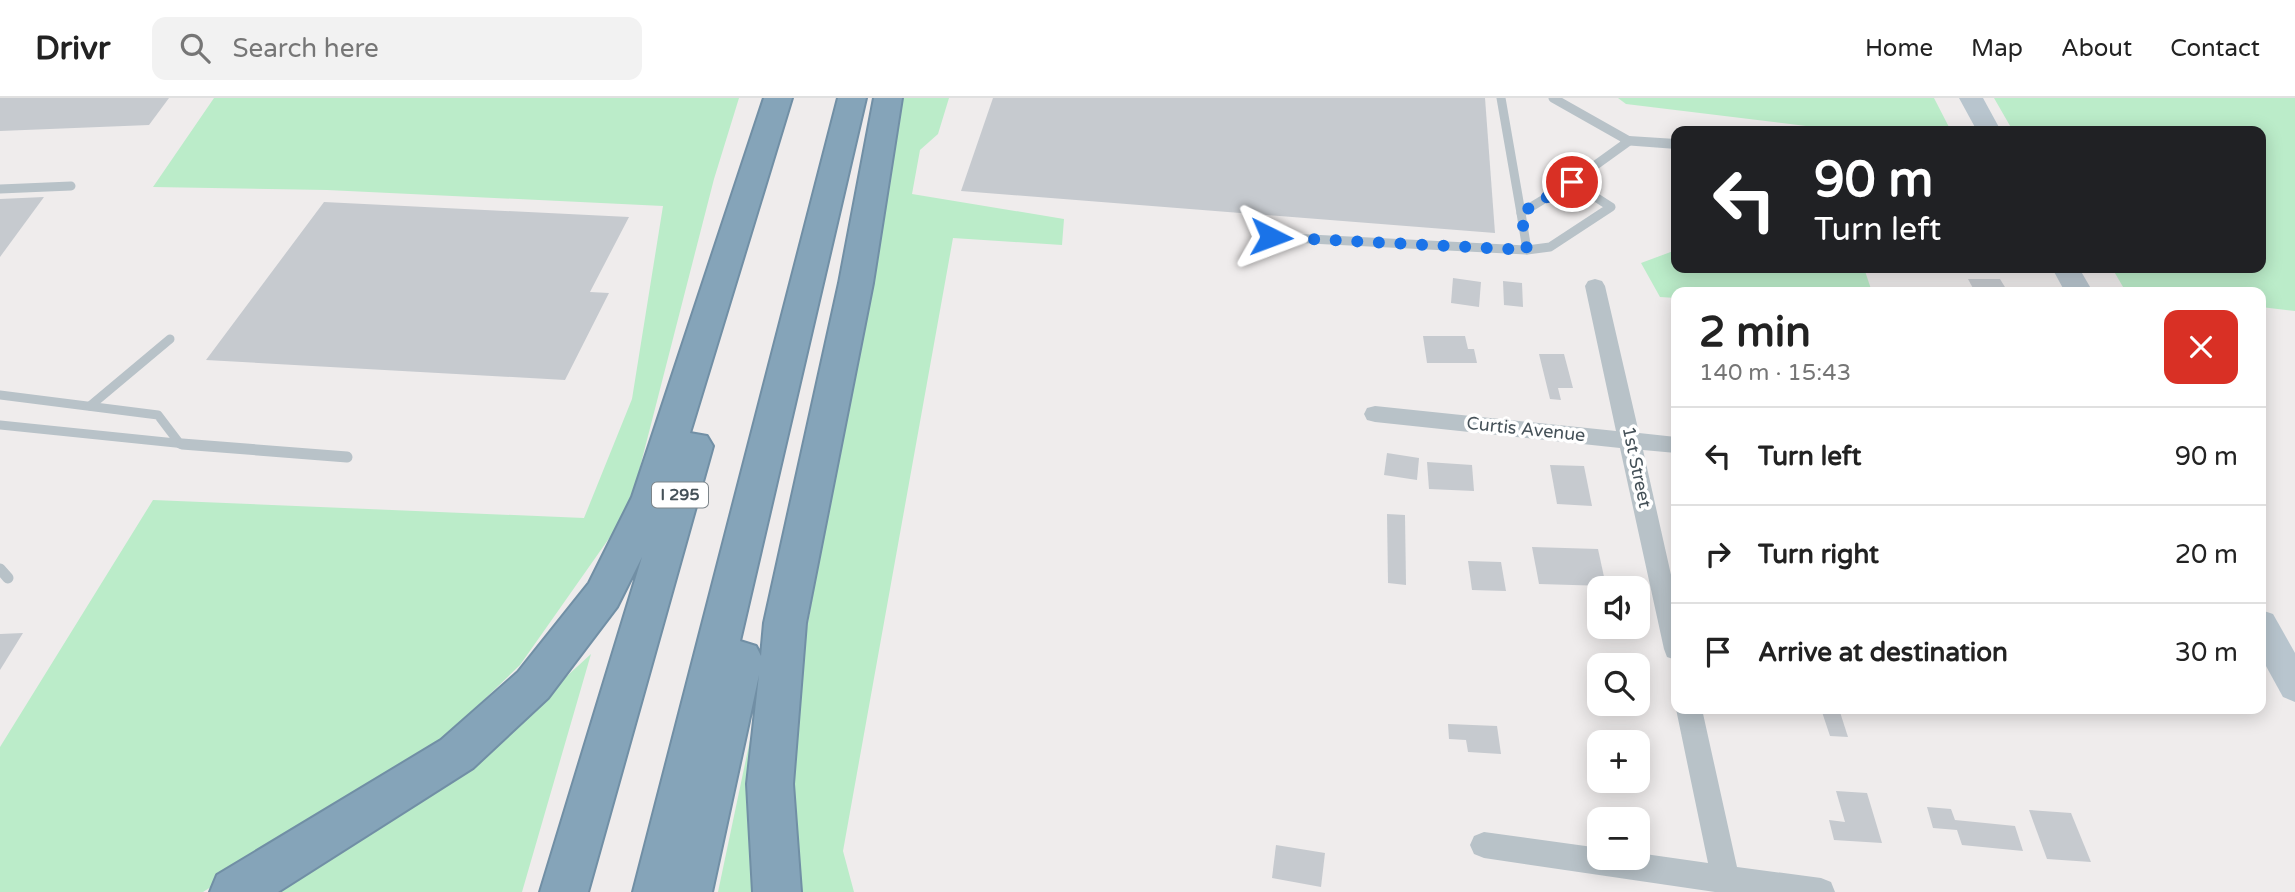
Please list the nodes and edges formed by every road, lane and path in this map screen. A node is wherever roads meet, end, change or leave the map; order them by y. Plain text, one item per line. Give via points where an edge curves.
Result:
1 (778, 98) edge
2 (796, 98) edge
3 (852, 98) edge
4 (888, 98) edge
5 (1502, 98) edge
6 (1553, 98) edge
7 (1971, 98) edge
8 (1986, 126) edge
9 (1629, 141) junction
10 (1671, 144) edge
11 (1572, 182) junction
12 (71, 186) dead end
13 (0, 189) edge
14 (1521, 213) junction
15 (1271, 237) dead end
16 (1527, 250) junction
17 (807, 280) junction
18 (1595, 286) dead end
19 (170, 339) dead end
20 (0, 395) edge
21 (90, 406) junction
22 (1375, 414) dead end
23 (0, 425) edge
24 (1632, 440) junction
25 (180, 444) junction
26 (1671, 444) edge
27 (347, 457) dead end
28 (1671, 625) edge
29 (2266, 633) edge
30 (2295, 686) edge
31 (1690, 714) edge
32 (1484, 845) dead end
33 (1727, 884) edge
34 (234, 892) edge
35 (564, 892) edge
36 (657, 892) edge
37 (688, 892) edge
38 (777, 892) edge
39 (1821, 892) edge

1 - 34 highway via 651,497 603,595 533,685 457,754
2 - 35 highway, I 295
3 - 17 highway
4 - 38 highway via 856,283 785,623 770,784
5 - 14 lane
6 - 9 lane
7 - 8 main road
9 - 10 street
9 - 11 lane
11 - 14 lane
11 - 16 lane via 1611,207 1550,247
12 - 13 lane
14 - 16 lane
15 - 16 lane
17 - 36 highway
17 - 37 highway via 818,320
18 - 24 street, 1st Street
19 - 21 lane
20 - 21 lane
21 - 25 lane via 158,415
22 - 24 street, Curtis Avenue
23 - 25 lane
24 - 26 street, Curtis Avenue
24 - 28 street, 1st Street
25 - 27 lane
29 - 30 main road
31 - 33 street
32 - 33 street
33 - 39 street

